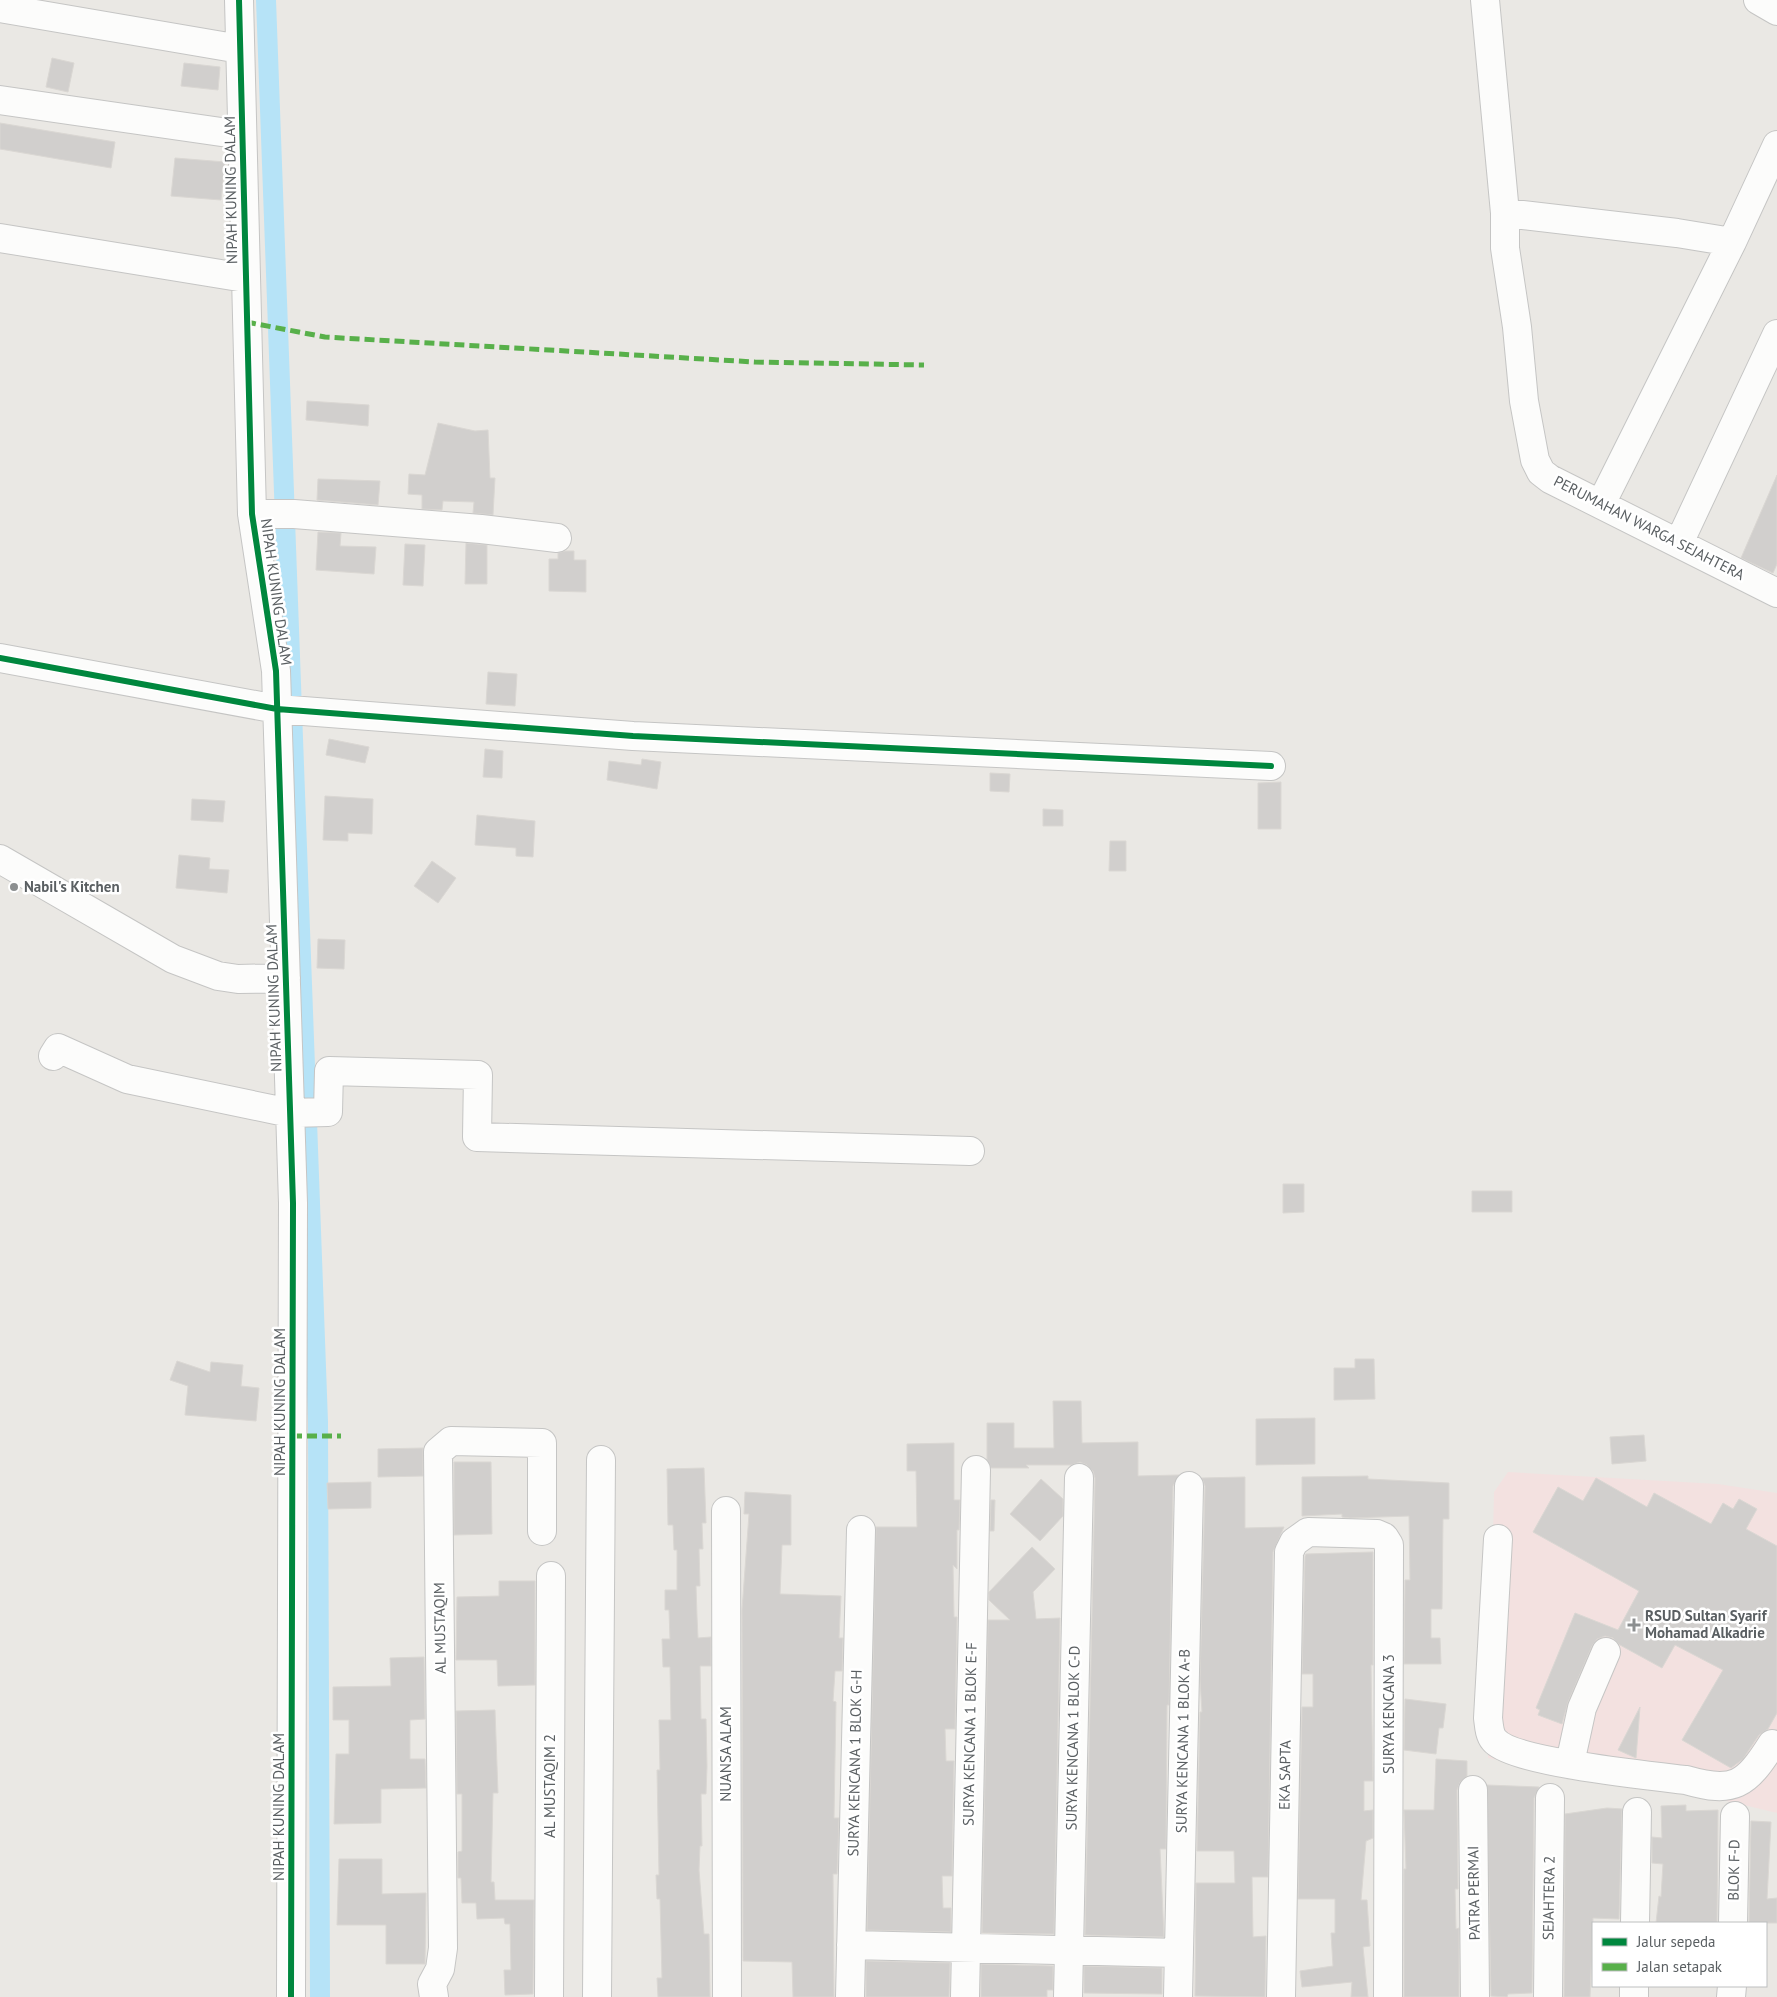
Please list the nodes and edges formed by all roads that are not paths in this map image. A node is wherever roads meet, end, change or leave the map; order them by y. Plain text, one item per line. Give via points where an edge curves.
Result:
1 (239, 0) edge
2 (1485, 0) edge
3 (1758, 0) edge
4 (0, 8) edge
5 (1777, 11) edge
6 (240, 49) junction
7 (0, 100) edge
8 (242, 136) junction
9 (1777, 145) edge
10 (1505, 213) junction
11 (0, 238) edge
12 (1732, 242) junction
13 (245, 278) junction
14 (1777, 334) edge
15 (1602, 504) junction
16 (272, 514) junction
17 (557, 538) dead end
18 (1679, 543) junction
19 (1777, 593) edge
20 (0, 658) edge
21 (286, 710) junction
22 (1271, 766) dead end
23 (0, 859) edge
24 (286, 978) junction
25 (54, 1056) dead end
26 (292, 1113) junction
27 (970, 1151) dead end
28 (601, 1460) dead end
29 (976, 1470) dead end
30 (1079, 1478) dead end
31 (1189, 1486) dead end
32 (726, 1511) dead end
33 (861, 1530) dead end
34 (542, 1531) dead end
35 (1498, 1540) dead end
36 (1289, 1552) joint
37 (551, 1576) dead end
38 (1606, 1652) dead end
39 (1775, 1741) edge
40 (1570, 1763) junction
41 (1473, 1790) dead end
42 (1550, 1798) dead end
43 (1637, 1812) dead end
44 (1735, 1816) dead end
45 (1635, 1922) edge
46 (1733, 1922) edge
47 (851, 1945) junction
48 (966, 1948) junction
49 (1069, 1950) junction
50 (1179, 1953) junction
51 (291, 1997) edge
52 (434, 1997) edge
53 (549, 1997) edge
54 (597, 1997) edge
55 (727, 1997) edge
56 (850, 1997) edge
57 (965, 1997) edge
58 (1068, 1997) edge
59 (1178, 1997) edge
60 (1281, 1997) edge
61 (1388, 1997) edge
62 (1475, 1997) edge
63 (1548, 1997) edge

1 - 6 street, NIPAH KUNING DALAM
2 - 10 street, PERUMAHAN WARGA SEJAHTERA
3 - 5 street
4 - 6 street
6 - 8 street, NIPAH KUNING DALAM
7 - 8 street
8 - 13 street, NIPAH KUNING DALAM
9 - 12 street
10 - 12 street
10 - 15 street, PERUMAHAN WARGA SEJAHTERA via 1505,248 1524,401 1535,460 1541,472 1550,479
11 - 13 street
12 - 15 street
13 - 16 street, NIPAH KUNING DALAM
14 - 18 street
15 - 18 street, PERUMAHAN WARGA SEJAHTERA
16 - 17 street via 481,529
16 - 21 street, NIPAH KUNING DALAM via 276,671
18 - 19 street, PERUMAHAN WARGA SEJAHTERA
20 - 21 street
21 - 22 street via 632,736
21 - 24 street, NIPAH KUNING DALAM
23 - 24 street via 173,959 218,976
24 - 26 street, NIPAH KUNING DALAM
25 - 26 street via 58,1048 128,1079
26 - 27 street via 328,1112 329,1071 478,1075 476,1137
26 - 51 street, NIPAH KUNING DALAM
28 - 54 street
29 - 48 street, SURYA KENCANA 1 BLOK E-F
30 - 49 street, SURYA KENCANA 1 BLOK C-D
31 - 50 street, SURYA KENCANA 1 BLOK A-B
32 - 55 street, NUANSA ALAM
33 - 47 street, SURYA KENCANA 1 BLOK G-H
34 - 52 street, AL MUSTAQIM via 542,1443 451,1441 438,1452 443,1948 440,1969 432,1984
35 - 40 street via 1489,1730 1494,1740 1512,1751
36 - 60 street, EKA SAPTA
36 - 61 street, SURYA KENCANA 3 via 1294,1542 1308,1532 1377,1534 1384,1537 1389,1546
37 - 53 street, AL MUSTAQIM 2
38 - 40 street via 1582,1708
39 - 40 street via 1748,1776 1724,1787
41 - 62 street, PATRA PERMAI
42 - 63 street, SEJAHTERA 2
43 - 45 street
44 - 46 street, BLOK F-D
47 - 48 street
47 - 56 street, SURYA KENCANA 1 BLOK G-H
48 - 49 street
48 - 57 street, SURYA KENCANA 1 BLOK E-F
49 - 50 street
49 - 58 street, SURYA KENCANA 1 BLOK C-D
50 - 59 street, SURYA KENCANA 1 BLOK A-B

